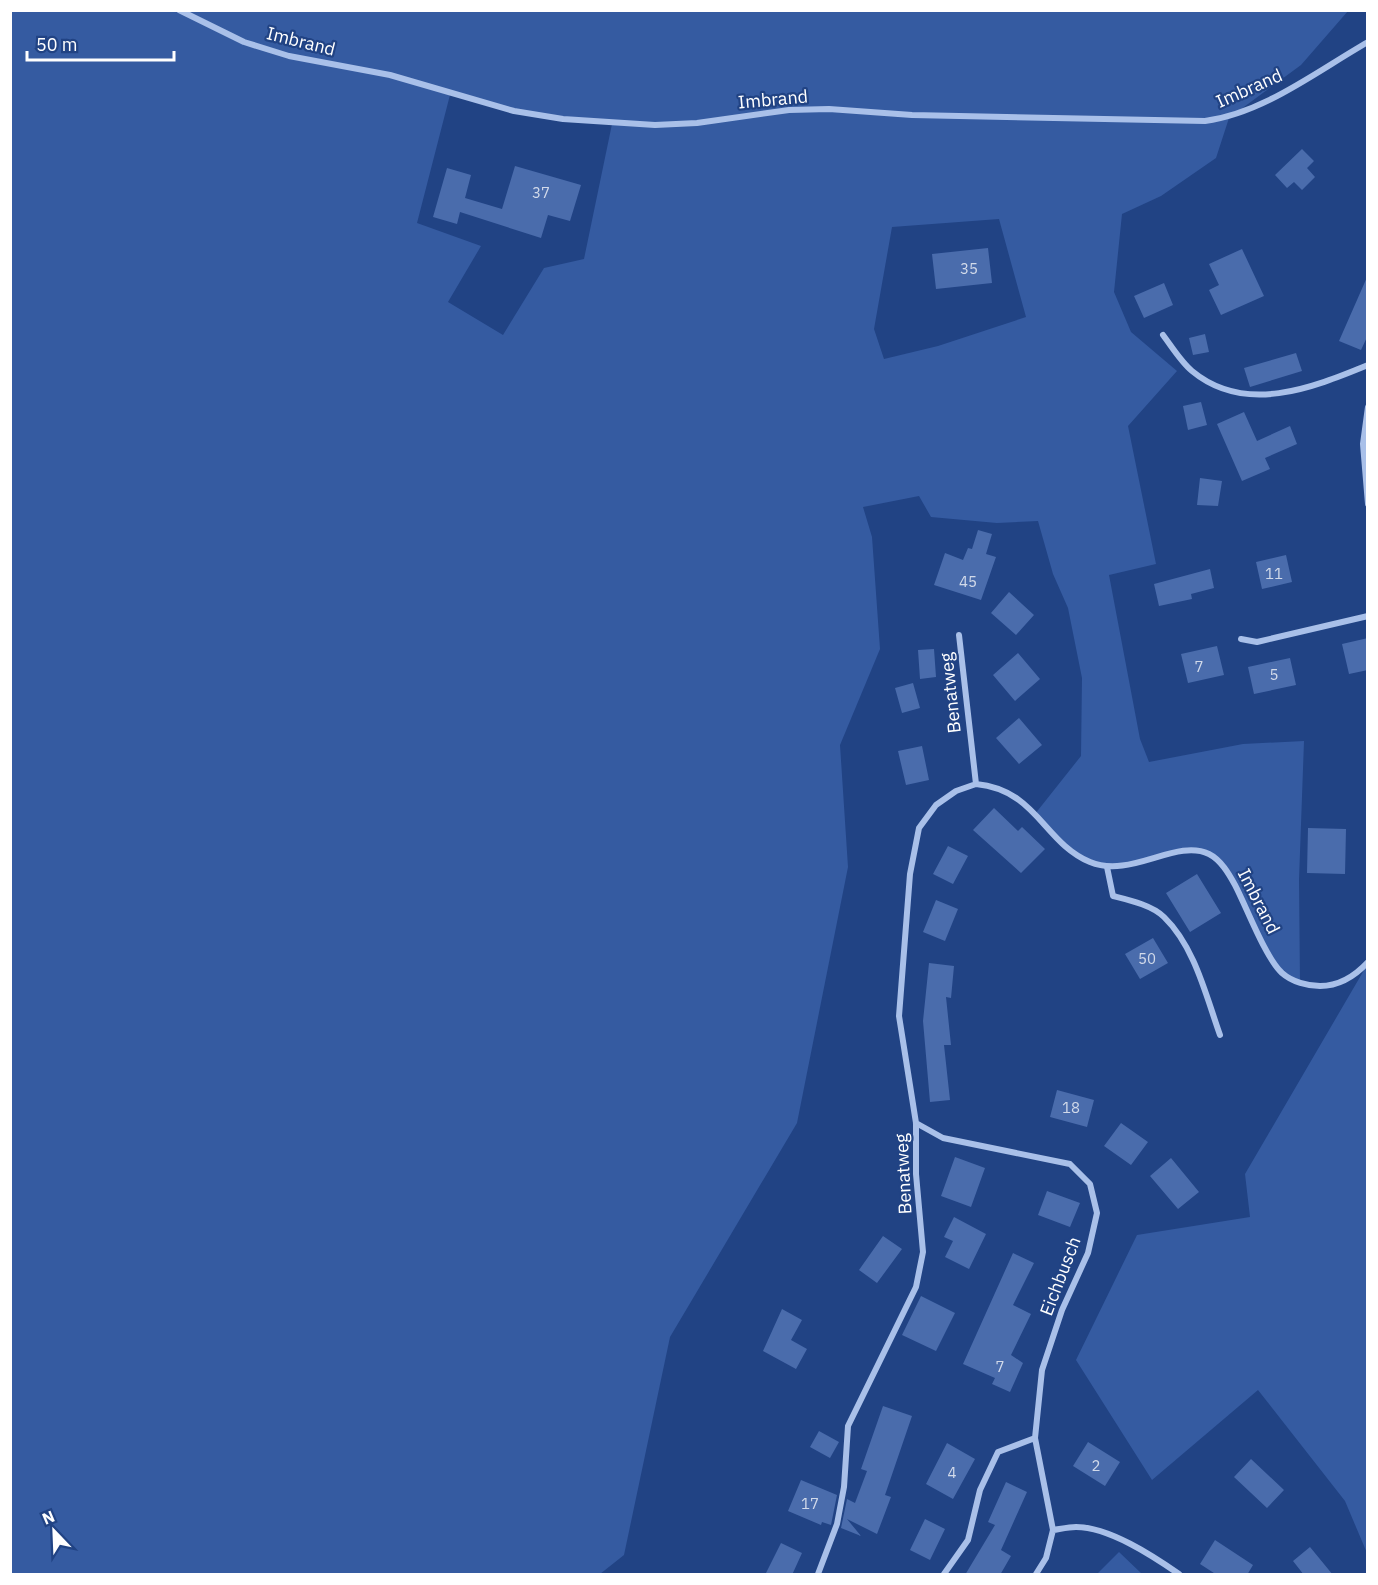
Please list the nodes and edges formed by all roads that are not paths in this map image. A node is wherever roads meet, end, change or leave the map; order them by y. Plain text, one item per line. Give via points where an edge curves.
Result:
1 (179, 10) edge
2 (1368, 42) edge
3 (1162, 335) dead end
4 (1368, 365) edge
5 (1368, 407) edge
6 (1368, 504) edge
7 (1368, 616) edge
8 (959, 635) dead end
9 (1241, 639) dead end
10 (976, 784) junction
11 (1107, 867) junction
12 (1368, 962) edge
13 (1220, 1035) dead end
14 (916, 1123) junction
15 (1035, 1437) junction
16 (1053, 1530) junction
17 (818, 1575) edge
18 (944, 1575) edge
19 (1036, 1575) edge
20 (1179, 1575) edge

1 - 2 street, Imbrand via 244,42 289,56 390,75 514,111 613,124 697,123 789,110 829,109 912,115 1205,121 1229,118 1256,106
3 - 4 street via 1192,371 1221,389 1247,395 1312,388
5 - 6 street via 1363,444
7 - 9 street via 1257,642
8 - 10 street, Benatweg
10 - 11 street via 1015,795 1073,852
10 - 14 street, Benatweg via 956,791 936,805 919,828 910,874 899,1016
11 - 12 street, Imbrand via 1138,864 1192,850 1210,854 1227,871 1283,974 1300,983 1325,986 1339,983
11 - 13 street via 1113,896 1163,916 1187,946
14 - 15 street, Eichbusch via 943,1138 1070,1164 1090,1184 1097,1213 1088,1253 1062,1310 1042,1370
14 - 17 street, Benatweg via 923,1252 916,1287 848,1426 837,1524
15 - 16 street, Eichbusch
15 - 18 street via 998,1452 980,1490 968,1540
16 - 19 street via 1046,1558
16 - 20 street via 1077,1527 1100,1532 1149,1553

